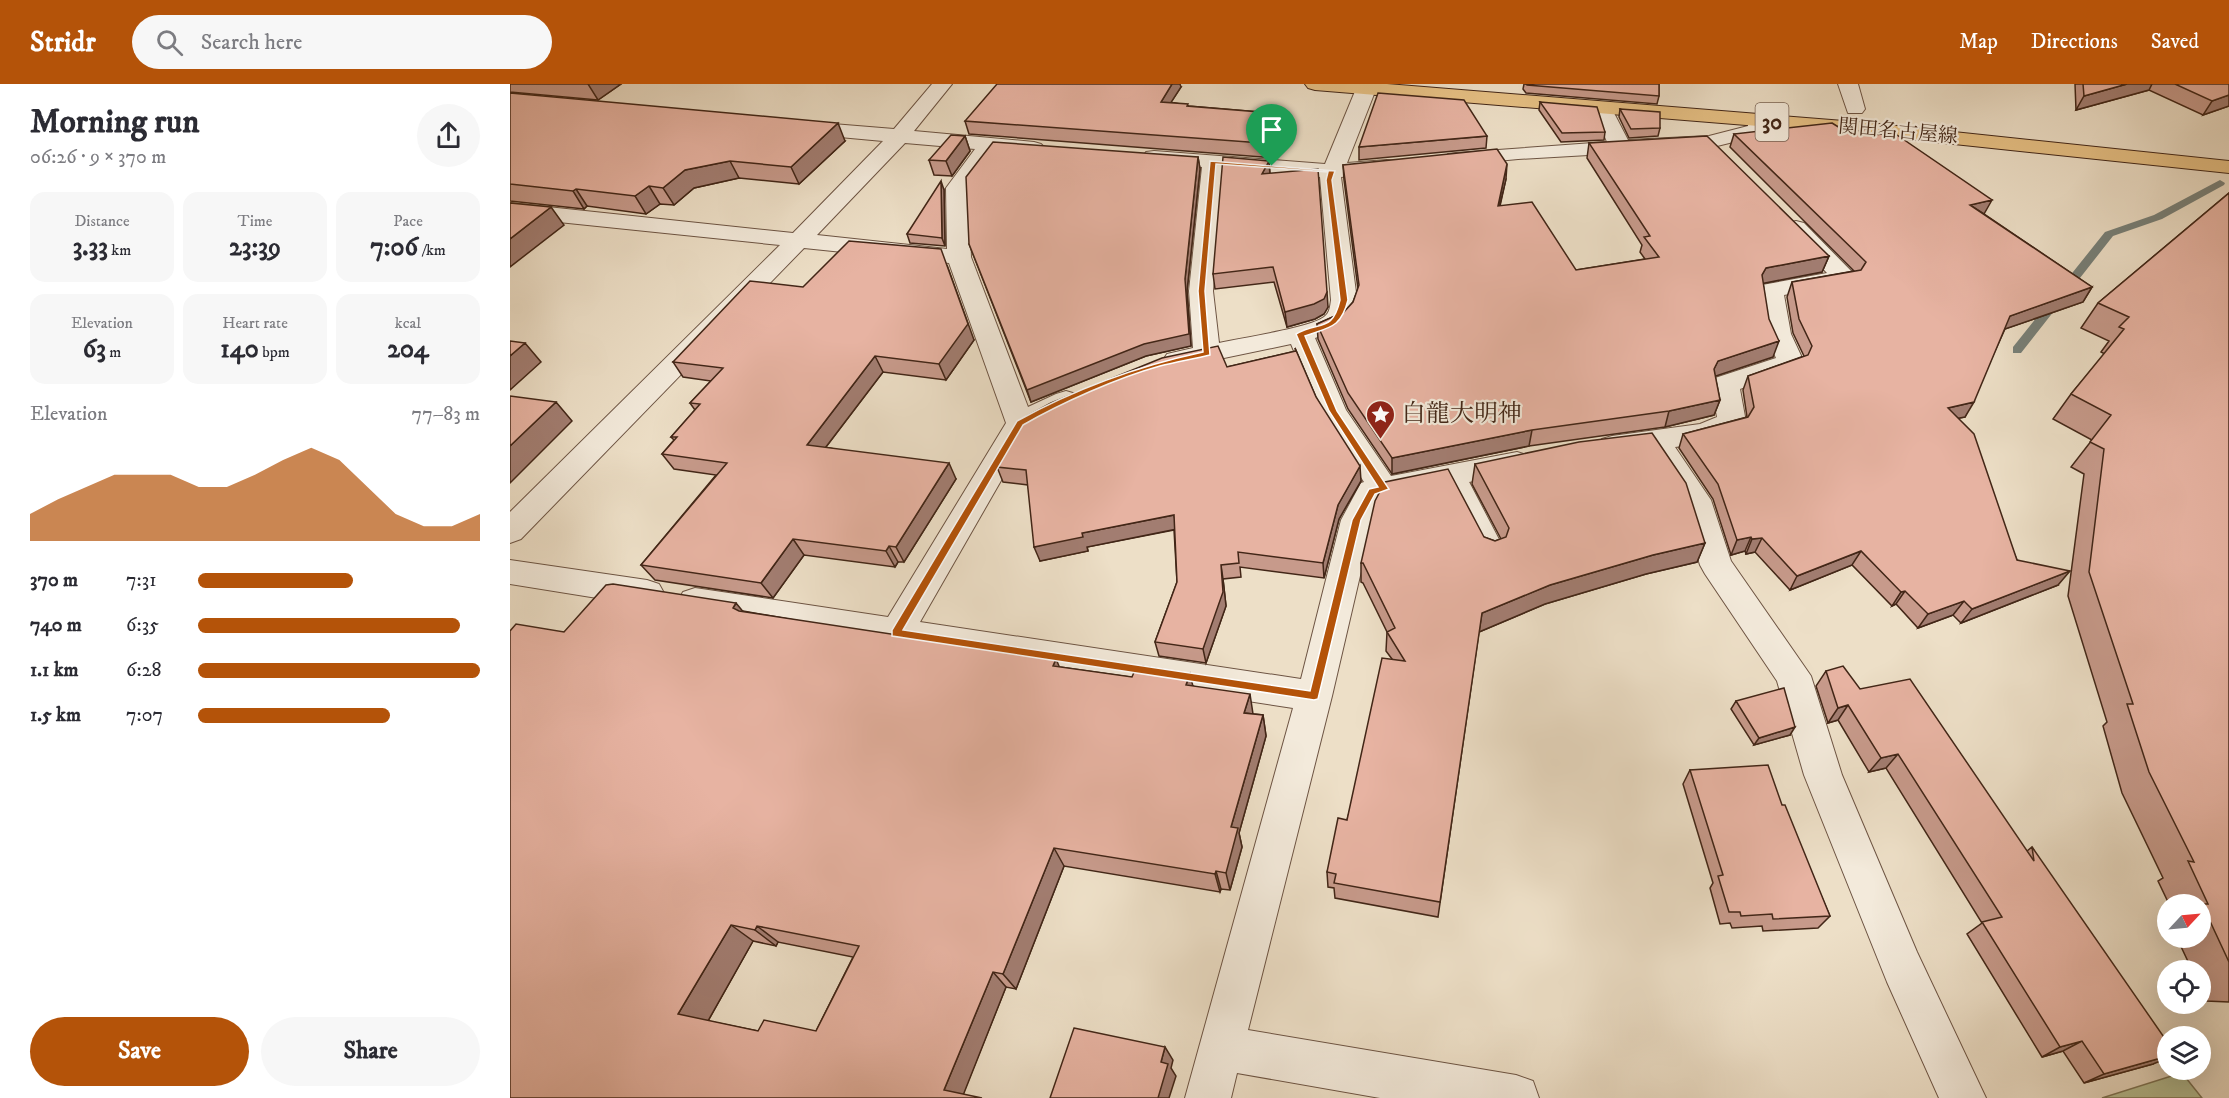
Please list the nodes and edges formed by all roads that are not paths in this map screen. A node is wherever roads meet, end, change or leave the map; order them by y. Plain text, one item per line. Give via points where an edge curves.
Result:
1 (942, 84) edge
2 (1315, 84) edge
3 (1543, 84) edge
4 (1848, 84) edge
5 (1367, 86) edge
6 (1855, 109) junction
7 (1901, 113) dead end
8 (1607, 117) dead end
9 (1758, 121) junction
10 (781, 126) edge
11 (899, 137) junction
12 (1709, 142) junction
13 (989, 144) junction
14 (1620, 147) junction
15 (1059, 150) edge
16 (1130, 155) edge
17 (1437, 161) edge
18 (1213, 162) junction
19 (1402, 164) edge
20 (2229, 167) edge
21 (1735, 168) edge
22 (1332, 171) junction
23 (510, 210) edge
24 (1777, 210) edge
25 (800, 240) junction
26 (959, 257) junction
27 (1300, 334) junction
28 (1207, 354) junction
29 (1149, 367) edge
30 (1088, 391) edge
31 (1020, 423) junction
32 (1655, 441) junction
33 (1587, 448) edge
34 (1543, 456) edge
35 (1454, 476) junction
36 (1384, 489) junction
37 (510, 531) edge
38 (1492, 549) edge
39 (510, 572) edge
40 (896, 633) junction
41 (1314, 696) junction
42 (1221, 1048) junction
43 (1208, 1098) edge
44 (1516, 1098) edge
45 (1963, 1098) edge

1 - 11 street
2 - 5 main road, 関田名古屋線 / 30
3 - 6 main road, 関田名古屋線 / 30
4 - 6 street
5 - 9 main road, 関田名古屋線 / 30
5 - 22 street
6 - 7 main road, 関田名古屋線 / 30
8 - 14 street
9 - 12 street via 1759,130
9 - 20 main road, 関田名古屋線 / 30 via 1892,131
10 - 11 street
11 - 13 street
11 - 25 street
12 - 14 street
12 - 21 street
13 - 15 street
13 - 26 street via 957,188
14 - 17 street
16 - 18 street
18 - 22 street
18 - 28 street via 1201,291
19 - 22 street
22 - 27 street via 1329,180 1344,300 1340,316 1332,324
23 - 25 street
24 - 32 street via 1845,277 1772,290 1778,334 1791,362 1725,384 1732,422 1705,433
25 - 26 street
25 - 37 street
26 - 31 street
27 - 28 street
27 - 36 street via 1333,411
28 - 29 street
30 - 31 street
31 - 40 street
32 - 33 street
32 - 45 street via 1696,500 1716,565 1793,676 1822,775 1902,967
34 - 35 street
35 - 36 street
35 - 38 lane
36 - 41 street via 1372,491 1357,520
39 - 40 street
40 - 41 street
41 - 42 street
42 - 43 street
42 - 44 street

